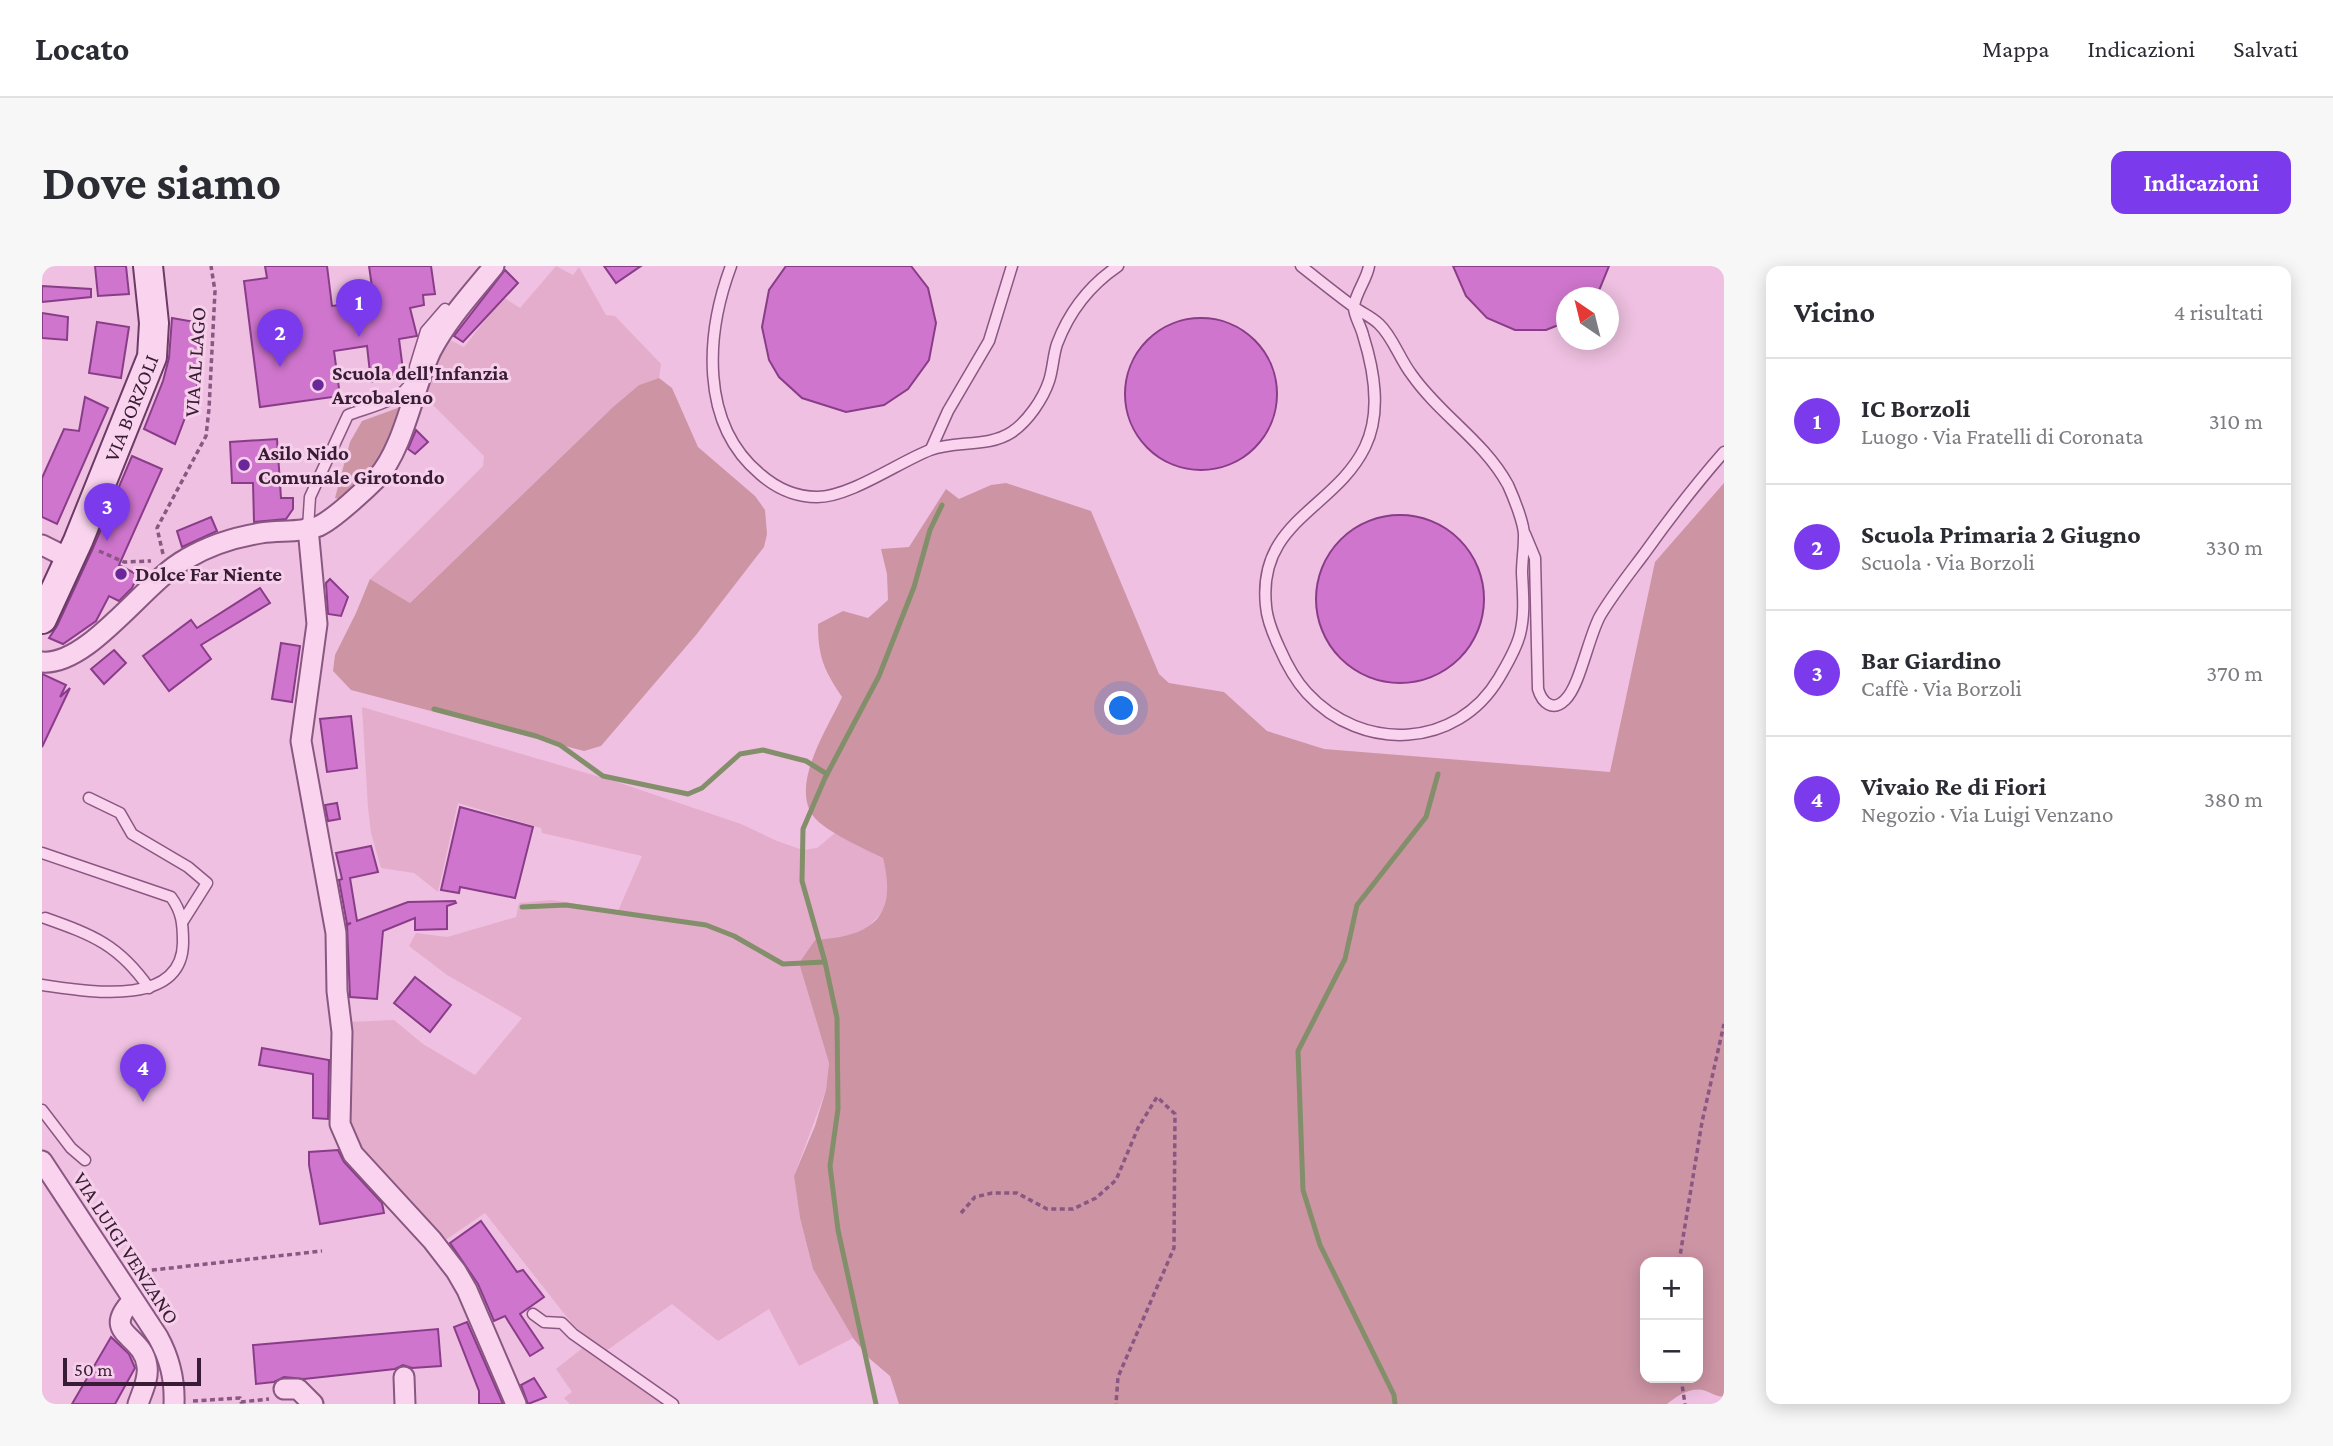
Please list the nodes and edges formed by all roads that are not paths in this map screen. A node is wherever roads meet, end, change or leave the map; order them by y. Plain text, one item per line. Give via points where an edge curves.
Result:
1 (148, 266) edge
2 (494, 266) edge
3 (731, 266) edge
4 (1012, 266) edge
5 (1118, 266) edge
6 (1301, 266) edge
7 (1369, 266) edge
8 (1354, 307) junction
9 (445, 309) dead end
10 (931, 449) junction
11 (1724, 452) edge
12 (308, 528) junction
13 (1525, 534) junction
14 (42, 545) edge
15 (74, 550) junction
16 (42, 619) edge
17 (42, 662) edge
18 (89, 798) dead end
19 (42, 853) edge
20 (45, 918) dead end
21 (183, 921) junction
22 (42, 985) edge
23 (149, 988) junction
24 (42, 1110) edge
25 (85, 1160) dead end
26 (42, 1161) edge
27 (134, 1300) junction
28 (533, 1314) dead end
29 (404, 1377) dead end
30 (284, 1389) dead end
31 (174, 1400) edge
32 (311, 1403) edge
33 (138, 1404) edge
34 (405, 1404) edge
35 (516, 1404) edge
36 (673, 1404) edge

1 - 15 main road, VIA BORZOLI via 152,357
2 - 12 street via 430,352 392,455 378,477 319,526
3 - 10 lane via 719,304 712,369 719,414 754,469 788,492 821,498
4 - 10 lane via 989,341
5 - 10 lane via 1084,296 1059,339 1044,391 1022,423 1005,436
6 - 8 lane
7 - 8 lane
8 - 13 lane via 1380,325 1413,377 1495,466
8 - 13 lane via 1376,395 1373,428 1365,449 1346,475 1290,527 1273,552 1266,606 1289,670 1339,719 1378,732 1413,736 1461,719 1496,683 1520,636
9 - 12 lane via 426,331 409,388 348,415 310,497
11 - 13 lane via 1610,600 1594,628 1575,684 1558,705 1545,703 1538,690 1535,558
12 - 17 street via 224,542 168,567 86,646 66,658
12 - 35 street via 317,624 301,741 335,933 342,1032 340,1124 353,1154 456,1271
14 - 15 street
15 - 16 main road, VIA BORZOLI
18 - 21 lane via 120,813 132,834 207,883
19 - 21 lane via 171,897
20 - 23 lane via 99,939 133,966
21 - 23 lane via 183,956 176,970 166,981
22 - 23 lane via 107,991
24 - 25 lane
26 - 27 street, VIA LUIGI VENZANO
27 - 31 street, VIA LUIGI VENZANO via 167,1354
27 - 33 street via 119,1323 146,1360 148,1373
28 - 36 lane via 544,1322 562,1323
29 - 34 street
30 - 32 street via 298,1389

